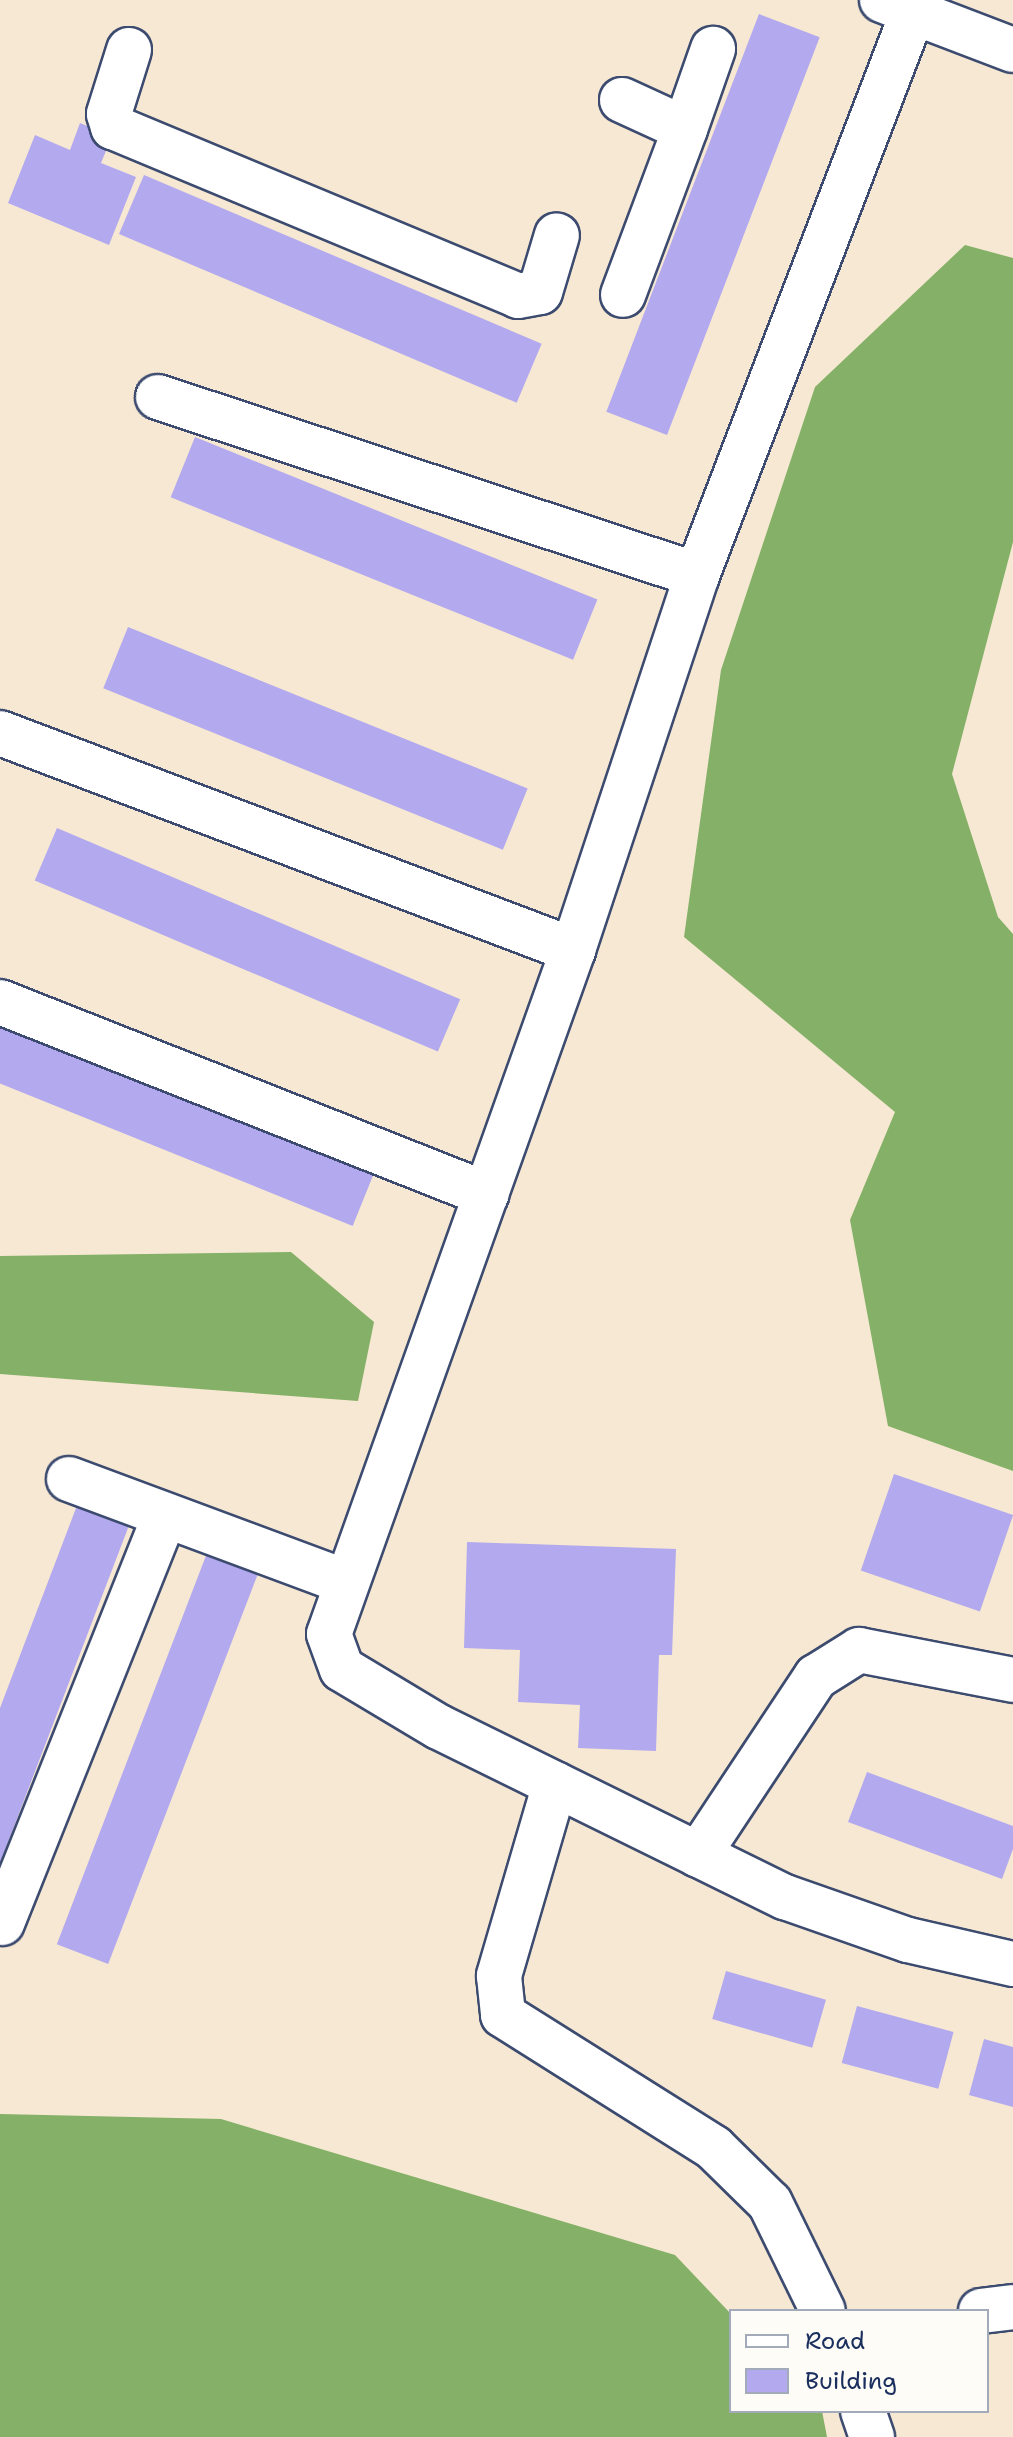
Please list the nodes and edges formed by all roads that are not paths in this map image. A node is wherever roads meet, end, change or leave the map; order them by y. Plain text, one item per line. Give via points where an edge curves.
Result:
1 (897, 6) edge
2 (713, 49) dead end
3 (129, 50) dead end
4 (1013, 50) edge
5 (622, 100) dead end
6 (685, 129) junction
7 (557, 235) dead end
8 (623, 295) dead end
9 (158, 397) dead end
10 (697, 575) junction
11 (0, 733) edge
12 (573, 950) junction
13 (0, 1002) edge
14 (486, 1194) junction
15 (69, 1479) dead end
16 (165, 1516) junction
17 (346, 1582) junction
18 (1013, 1680) edge
19 (555, 1784) junction
20 (698, 1855) junction
21 (2, 1923) edge
22 (1013, 1964) edge
23 (1013, 2307) edge
24 (822, 2309) edge
25 (989, 2310) edge
26 (864, 2413) edge
27 (872, 2437) edge

1 - 4 lane
1 - 10 lane
2 - 6 lane
3 - 7 lane via 109,114 113,127 518,296 540,292
5 - 6 lane
6 - 8 lane
9 - 10 lane
10 - 12 lane
11 - 12 lane
12 - 14 lane
13 - 14 lane
14 - 17 lane
15 - 16 lane
16 - 17 lane
16 - 21 lane
17 - 19 lane via 329,1634 342,1669 439,1727
18 - 20 lane via 859,1650 816,1677
19 - 20 lane
19 - 24 lane via 499,1976 503,2015 714,2148 770,2203
20 - 22 lane via 826,1912 908,1940
23 - 25 lane
26 - 27 lane

